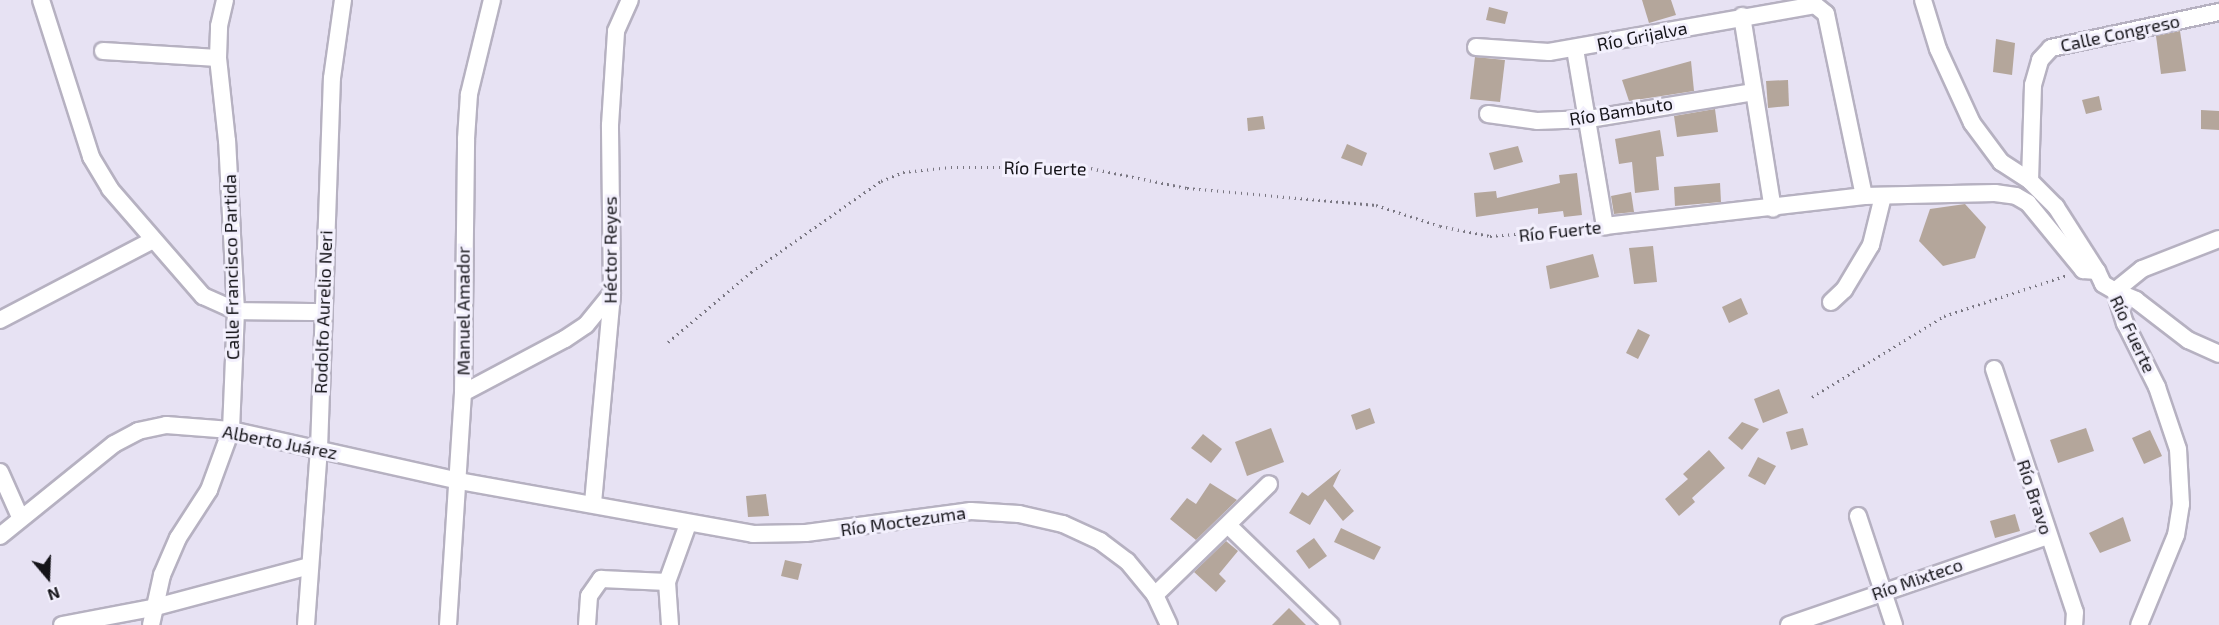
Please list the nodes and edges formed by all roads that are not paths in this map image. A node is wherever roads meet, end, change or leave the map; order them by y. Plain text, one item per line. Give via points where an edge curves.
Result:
1 (41, 0) edge
2 (225, 0) edge
3 (343, 0) edge
4 (492, 0) edge
5 (630, 0) edge
6 (1923, 0) edge
7 (2219, 12) edge
8 (1742, 16) junction
9 (1476, 47) dead end
10 (1575, 49) junction
11 (103, 51) dead end
12 (218, 58) junction
13 (1754, 92) junction
14 (1488, 114) dead end
15 (1588, 119) junction
16 (2030, 181) junction
17 (1864, 196) junction
18 (1883, 196) junction
19 (1773, 209) junction
20 (2219, 239) edge
21 (153, 240) junction
22 (2090, 270) junction
23 (2115, 291) junction
24 (612, 293) junction
25 (1831, 302) dead end
26 (236, 311) junction
27 (324, 312) junction
28 (0, 321) edge
29 (2219, 354) edge
30 (1994, 369) dead end
31 (463, 393) junction
32 (231, 430) junction
33 (319, 449) junction
34 (0, 472) edge
35 (459, 482) junction
36 (1269, 484) dead end
37 (593, 503) junction
38 (1858, 516) dead end
39 (20, 517) junction
40 (688, 524) junction
41 (1229, 526) junction
42 (0, 536) edge
43 (2047, 536) junction
44 (310, 566) junction
45 (667, 582) junction
46 (1882, 591) junction
47 (1155, 595) junction
48 (152, 617) edge
49 (2074, 619) edge
50 (62, 625) edge
51 (306, 625) edge
52 (448, 625) edge
53 (587, 625) edge
54 (670, 625) edge
55 (1169, 625) edge
56 (1331, 625) edge
57 (1789, 625) edge
58 (1894, 625) edge
59 (2086, 625) edge
60 (2139, 625) edge

1 - 21 street via 91,157 110,189
2 - 12 street, Calle Francisco Partida
3 - 27 street, Rodolfo Aurelio Neri via 332,78
4 - 31 street, Manuel Amador via 470,94 466,139
5 - 24 street, Héctor Reyes via 616,31 610,125
6 - 16 street via 1938,49 1972,123 2001,162
7 - 16 street, Calle Congreso via 2051,48 2040,60 2033,85
8 - 10 street, Río Grijalva
8 - 13 street
8 - 17 street, Río Grijalva via 1806,5 1822,8
9 - 10 street, Río Grijalva via 1526,52
10 - 15 street
11 - 12 street
12 - 26 street, Calle Francisco Partida via 227,141
13 - 15 street, Río Bambuto
13 - 19 street
14 - 15 street, Río Bambuto via 1537,121
15 - 19 street, Río Fuerte via 1605,226
16 - 22 street via 2056,207
17 - 18 street, Río Fuerte
17 - 19 street, Río Fuerte
18 - 22 street, Río Fuerte via 2016,196 2040,214
18 - 25 street via 1871,246 1844,290
20 - 23 street via 2142,268
21 - 26 street via 203,296
21 - 28 street
22 - 23 street, Río Fuerte
23 - 29 street via 2136,300 2188,340
23 - 60 street, Río Fuerte via 2171,426 2180,478 2176,535
24 - 31 street via 586,325
24 - 37 street, Héctor Reyes
26 - 27 street
26 - 32 street, Calle Francisco Partida
27 - 33 street, Rodolfo Aurelio Neri
30 - 43 street, Río Bravo
31 - 35 street, Manuel Amador
32 - 33 street, Alberto Juárez
32 - 39 street, Alberto Juárez via 166,425 138,431 114,444
32 - 48 street, Calle Francisco Partida via 209,490 178,538
33 - 35 street, Alberto Juárez
33 - 44 street, Rodolfo Aurelio Neri
34 - 39 street
35 - 37 street, Alberto Juárez
35 - 52 street, Manuel Amador
36 - 41 street
37 - 40 street, Río Moctezuma
38 - 46 street
39 - 42 street, Alberto Juárez
40 - 45 street
40 - 47 street, Río Moctezuma via 753,534 806,533 971,511 1019,514 1063,524 1100,541 1127,561
41 - 47 street
41 - 56 street
43 - 46 street, Río Mixteco
43 - 49 street, Río Bravo
44 - 48 street
44 - 51 street, Rodolfo Aurelio Neri
45 - 53 street via 601,579 589,596
45 - 54 street
46 - 57 street, Río Mixteco
46 - 58 street
47 - 55 street, Río Moctezuma
48 - 50 street
49 - 59 street

